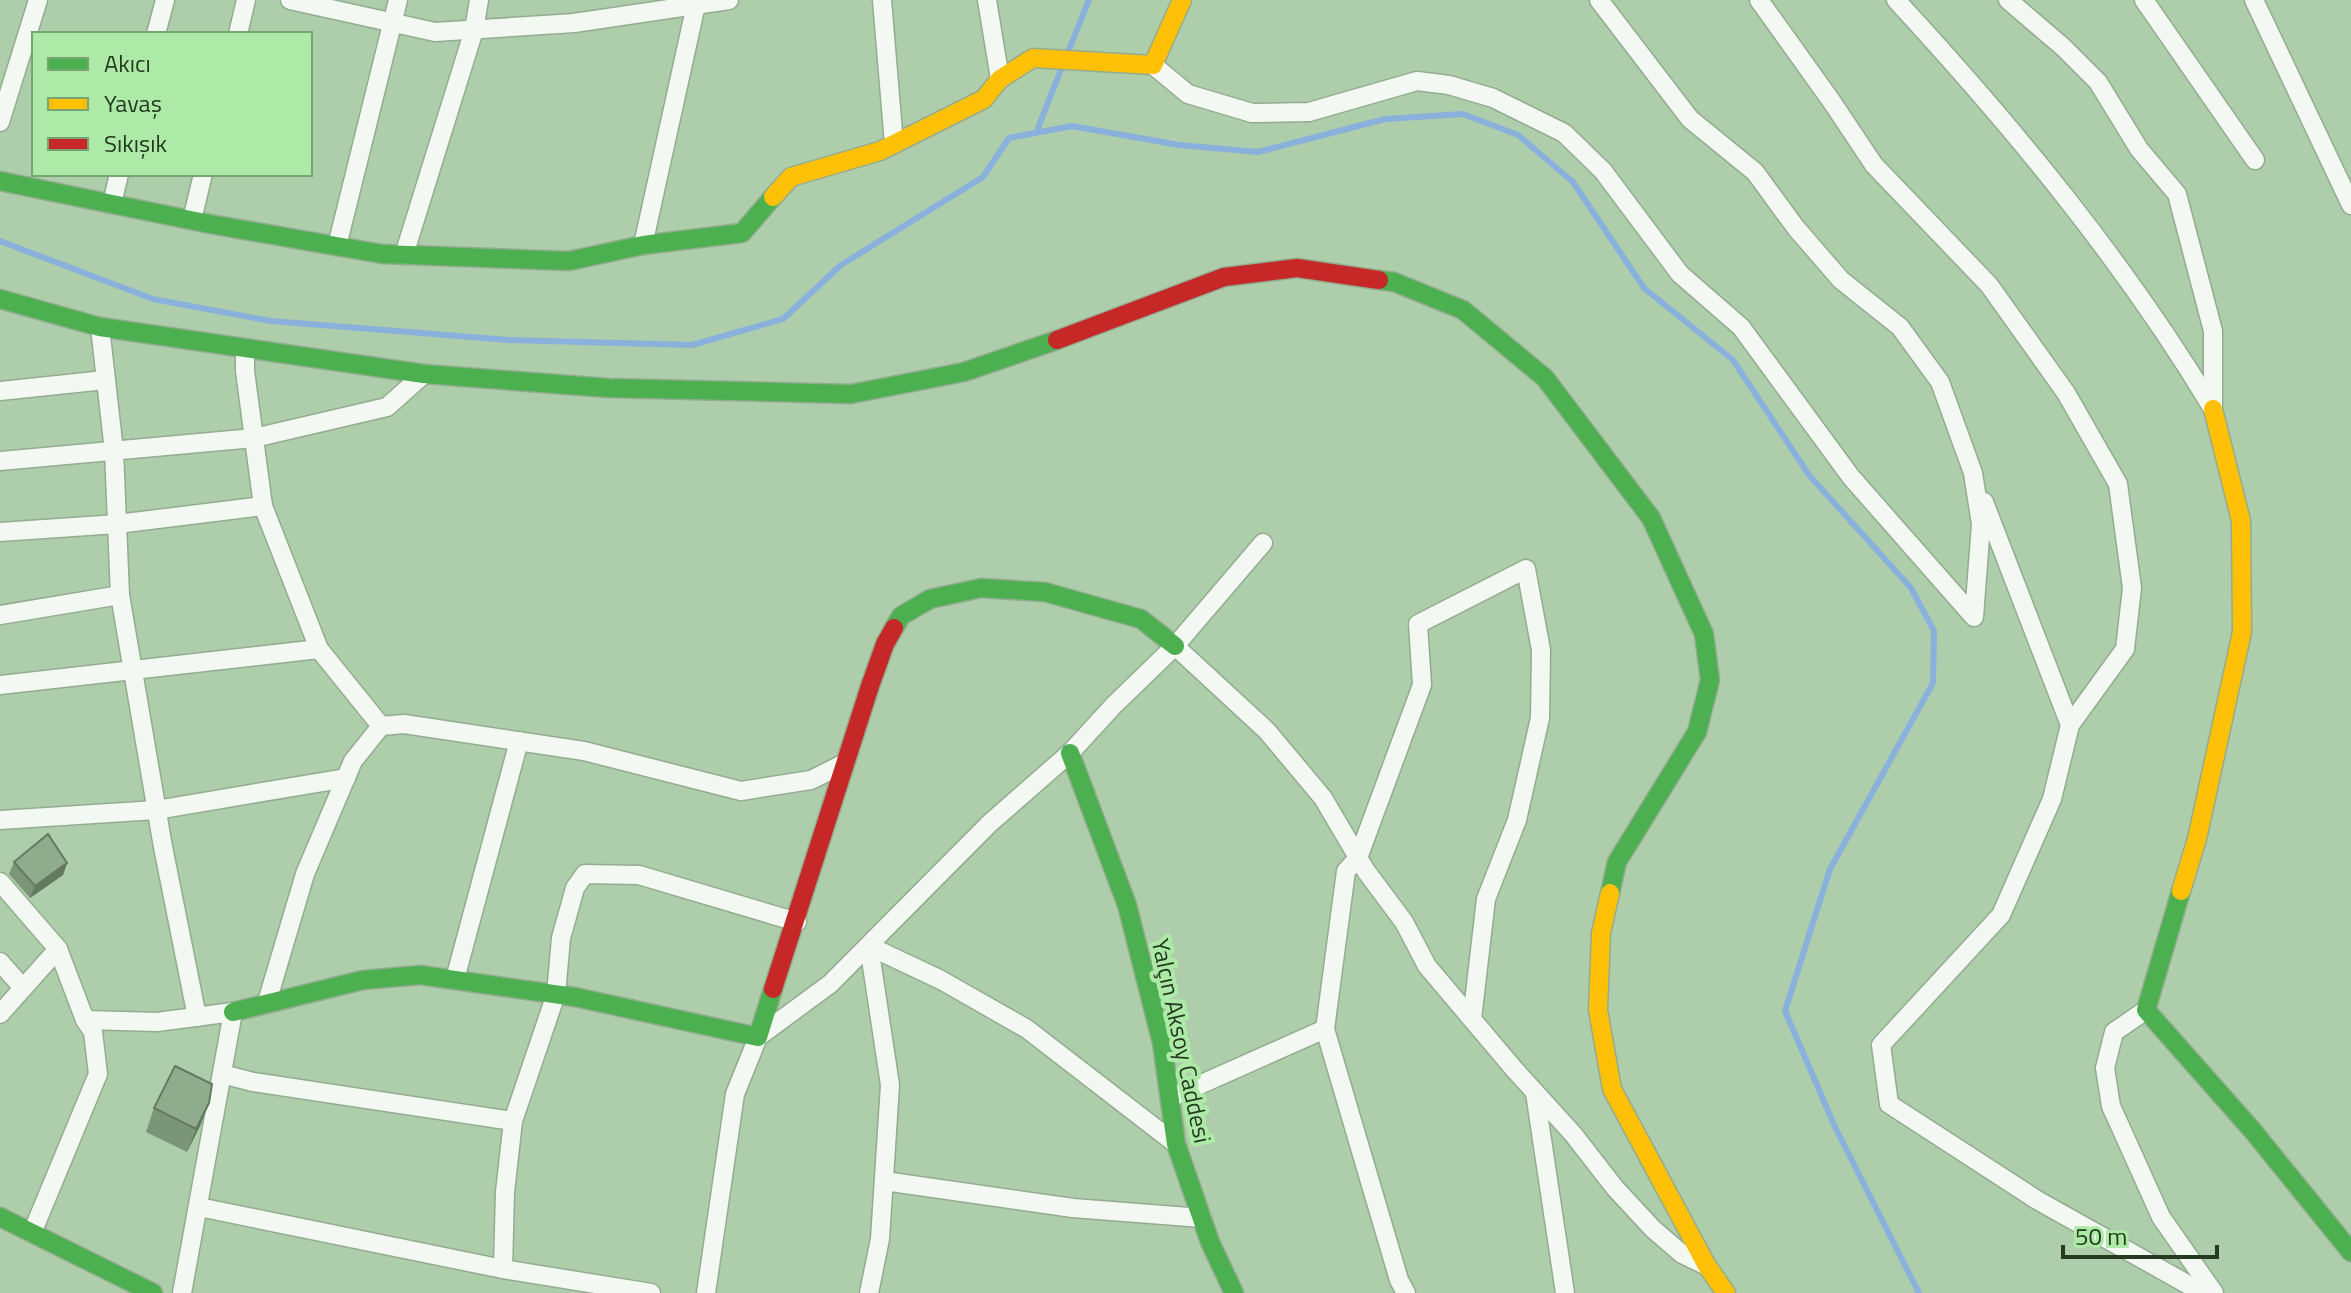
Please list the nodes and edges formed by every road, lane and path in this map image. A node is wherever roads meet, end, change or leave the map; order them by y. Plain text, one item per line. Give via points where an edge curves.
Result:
1 (38, 0) edge
2 (165, 0) edge
3 (246, 0) edge
4 (290, 0) edge
5 (398, 0) edge
6 (479, 0) edge
7 (729, 0) edge
8 (882, 0) edge
9 (987, 0) edge
10 (1182, 0) edge
11 (1599, 0) edge
12 (1759, 0) edge
13 (1896, 0) edge
14 (2008, 0) edge
15 (2144, 0) edge
16 (2254, 0) edge
17 (696, 3) edge
18 (393, 23) junction
19 (474, 30) junction
20 (157, 32) edge
21 (238, 32) edge
22 (1153, 65) junction
23 (1000, 79) junction
24 (0, 122) edge
25 (894, 144) junction
26 (2255, 160) dead end
27 (119, 176) edge
28 (203, 176) edge
29 (0, 181) edge
30 (29, 187) junction
31 (0, 189) edge
32 (112, 204) junction
33 (2351, 205) edge
34 (192, 220) junction
35 (643, 245) junction
36 (337, 246) junction
37 (404, 255) junction
38 (0, 299) edge
39 (100, 327) junction
40 (245, 350) junction
41 (424, 374) junction
42 (105, 380) junction
43 (0, 391) edge
44 (2213, 409) junction
45 (254, 438) junction
46 (114, 451) junction
47 (0, 461) edge
48 (1973, 473) junction
49 (263, 506) junction
50 (117, 524) junction
51 (0, 532) edge
52 (1263, 543) dead end
53 (120, 595) junction
54 (0, 615) edge
55 (1175, 646) junction
56 (319, 649) junction
57 (132, 670) junction
58 (0, 685) edge
59 (2070, 725) junction
60 (381, 726) junction
61 (519, 741) junction
62 (1070, 753) junction
63 (845, 763) junction
64 (346, 778) junction
65 (156, 810) junction
66 (0, 820) edge
67 (1358, 858) junction
68 (0, 882) edge
69 (797, 922) junction
70 (869, 946) junction
71 (58, 949) junction
72 (0, 962) edge
73 (455, 979) junction
74 (23, 988) junction
75 (556, 994) junction
76 (267, 1002) junction
77 (2146, 1010) junction
78 (233, 1012) junction
79 (0, 1014) edge
80 (197, 1017) junction
81 (1472, 1019) junction
82 (85, 1020) junction
83 (1325, 1029) junction
84 (758, 1037) junction
85 (222, 1074) junction
86 (1535, 1093) junction
87 (1170, 1098) junction
88 (513, 1121) junction
89 (1176, 1144) junction
90 (884, 1181) junction
91 (199, 1207) junction
92 (0, 1217) edge
93 (1202, 1218) junction
94 (32, 1233) junction
95 (2351, 1252) edge
96 (1707, 1266) junction
97 (503, 1269) junction
98 (153, 1293) edge
99 (182, 1293) edge
100 (651, 1293) edge
101 (706, 1293) edge
102 (869, 1293) edge
103 (1234, 1293) edge
104 (1406, 1293) edge
105 (1565, 1293) edge
106 (1726, 1293) edge
107 (2203, 1293) edge
108 (2214, 1293) edge

1 - 24 street
2 - 20 street
3 - 21 street
4 - 18 street
5 - 18 street
6 - 19 street
7 - 17 street
8 - 25 street
9 - 23 street
10 - 22 street
11 - 48 street via 1690,119 1755,172 1841,280 1900,327 1940,382
12 - 59 street via 1874,165 1989,285 2066,393 2118,484 2132,588 2125,649
13 - 44 street via 2060,189 2173,342
14 - 44 street via 2098,82 2139,149 2177,194 2213,331
15 - 26 street
16 - 33 street
17 - 19 street via 574,23
17 - 35 street
18 - 19 street via 435,32
18 - 36 street
19 - 37 street
22 - 23 street via 1033,58
22 - 48 street via 1188,94 1252,113 1309,112 1417,81 1493,98 1564,133 1603,171 1680,274 1741,327 1851,477 1974,617 1981,524
23 - 25 street via 984,99
25 - 35 street via 791,177 742,233
27 - 32 street
28 - 34 street
29 - 30 street
30 - 31 street
30 - 32 street
32 - 34 street
34 - 36 street
35 - 37 street via 569,261
36 - 37 street
38 - 39 street
39 - 40 street
39 - 42 street
40 - 41 street
40 - 45 street
41 - 45 street via 387,407
41 - 96 street via 608,388 851,394 964,372 1224,277 1297,268 1394,282 1463,310 1545,378 1651,518 1704,634 1710,680 1697,732 1617,862 1601,933 1598,1010 1612,1089
42 - 43 street
42 - 46 street
44 - 77 street via 2241,521 2242,632 2197,839
45 - 46 street
45 - 49 street
46 - 47 street
46 - 50 street
48 - 59 street
49 - 50 street
49 - 56 street
50 - 51 street
50 - 53 street
52 - 55 street
53 - 54 street
53 - 57 street
55 - 62 street
55 - 63 street via 1141,619 1045,592 981,588 930,599 901,616 885,644
55 - 67 street via 1267,731 1323,798
56 - 57 street
56 - 60 street
57 - 58 street
57 - 65 street
59 - 107 street via 2052,799 2001,915 1881,1045 1889,1104 2037,1200
60 - 61 street via 404,724
60 - 64 street
61 - 63 street via 584,751 741,791 811,780
61 - 73 street
62 - 70 street via 990,823
62 - 87 street, Yalçın Aksoy Caddesi via 1127,905 1162,1043
63 - 69 street
64 - 65 street
64 - 76 street via 305,874
65 - 66 street
65 - 80 street
67 - 81 street via 1404,922 1427,966
67 - 81 street via 1422,685 1418,624 1526,569 1541,650 1540,718 1517,820 1486,899
67 - 83 street via 1346,871
68 - 71 street
69 - 75 street via 639,875 585,874 575,888 561,938
69 - 84 street
70 - 84 street via 830,984
70 - 89 street via 1027,1029
70 - 90 street via 890,1085
71 - 74 street
71 - 82 street
72 - 74 street
73 - 75 street
73 - 76 street via 420,975 363,980
74 - 79 street
75 - 84 street
75 - 88 street
76 - 78 street
77 - 95 street
77 - 108 street via 2114,1032 2105,1068 2111,1106 2161,1217
78 - 80 street
78 - 85 street
80 - 82 street
81 - 86 street
82 - 94 street via 93,1032 98,1074
83 - 87 street
83 - 104 street
84 - 101 street via 735,1094
85 - 88 street
85 - 91 street
86 - 96 street via 1653,1229 1682,1254
86 - 105 street
87 - 89 street, Yalçın Aksoy Caddesi
88 - 97 street
89 - 93 street, Yalçın Aksoy Caddesi
90 - 93 street via 1073,1208
90 - 102 street
91 - 97 street
91 - 99 street
92 - 94 street
93 - 103 street, Yalçın Aksoy Caddesi
94 - 98 street
96 - 106 street
97 - 100 street

